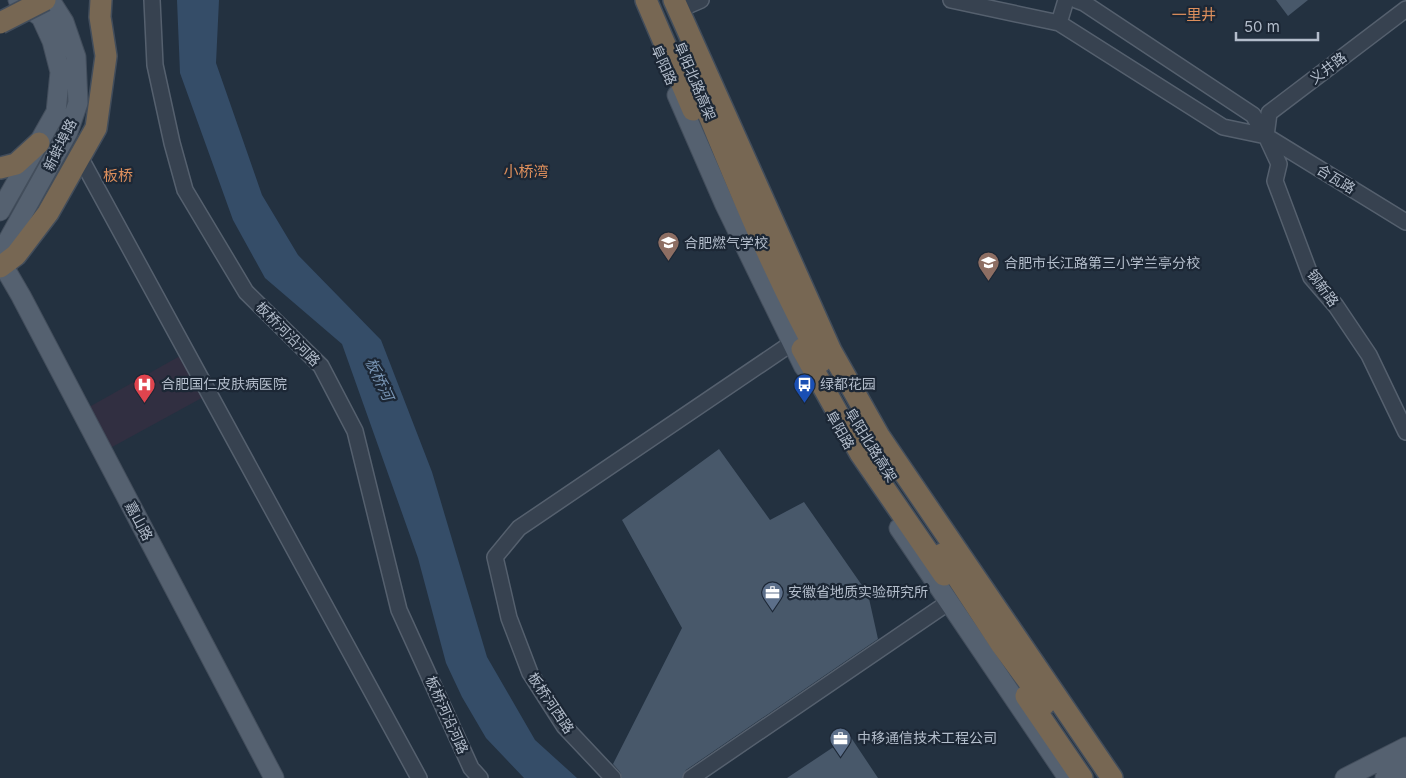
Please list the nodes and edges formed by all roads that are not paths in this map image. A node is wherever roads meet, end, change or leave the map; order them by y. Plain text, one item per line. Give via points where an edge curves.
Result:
1 (18, 0) edge
2 (45, 0) edge
3 (50, 0) edge
4 (101, 0) edge
5 (152, 0) edge
6 (636, 0) edge
7 (646, 0) edge
8 (701, 0) edge
9 (951, 0) edge
10 (1066, 0) edge
11 (1076, 0) edge
12 (671, 3) edge
13 (1406, 9) edge
14 (0, 23) edge
15 (1059, 23) junction
16 (1266, 136) junction
17 (39, 143) junction
18 (80, 157) junction
19 (0, 168) edge
20 (0, 211) edge
21 (1406, 222) edge
22 (1, 262) edge
23 (792, 343) junction
24 (1406, 432) edge
25 (949, 602) junction
26 (1406, 747) edge
27 (1406, 767) edge
28 (274, 778) edge
29 (419, 778) edge
30 (480, 778) edge
31 (613, 778) edge
32 (691, 778) edge
33 (1068, 778) edge
34 (1082, 778) edge
35 (1097, 778) edge
36 (1112, 778) edge
37 (1345, 778) edge
38 (1385, 778) edge

1 - 17 main road, 新蚌埠路 via 40,17 52,41 60,72 56,112
2 - 14 highway, bridge
3 - 22 main road, 新蚌埠路 via 64,22 76,57 78,103 68,132
4 - 18 highway via 100,17 106,56 96,128
5 - 30 street, 板桥河沿河路 via 155,65 185,190 246,292 321,366 355,431 399,610 471,768
6 - 23 main road, 阜阳路 via 725,205
7 - 34 highway, 阜阳北路高架 via 732,200 809,363 860,453
8 - 12 street
9 - 15 street
10 - 15 street
11 - 16 street, 钢新路 via 1253,115
12 - 35 highway, 阜阳北路高架 via 689,65 740,192 806,333 868,444 1001,644
12 - 36 highway via 831,351 879,436
13 - 16 street, 义井路 via 1269,113
15 - 16 street via 1223,127
16 - 21 street, 合瓦路
16 - 24 street, 钢新路 via 1279,164 1275,181 1311,276 1369,355
17 - 19 highway via 16,164
17 - 20 main road, 新蚌埠路
18 - 22 highway via 48,213 16,255
18 - 29 street
22 - 28 main road, 嘉山路
23 - 25 main road, 阜阳路 via 879,499
23 - 31 street, 板桥河西路 via 519,528 495,557 509,618 530,673 564,726
25 - 32 street
25 - 33 main road, 阜阳路
26 - 37 main road
27 - 38 main road

